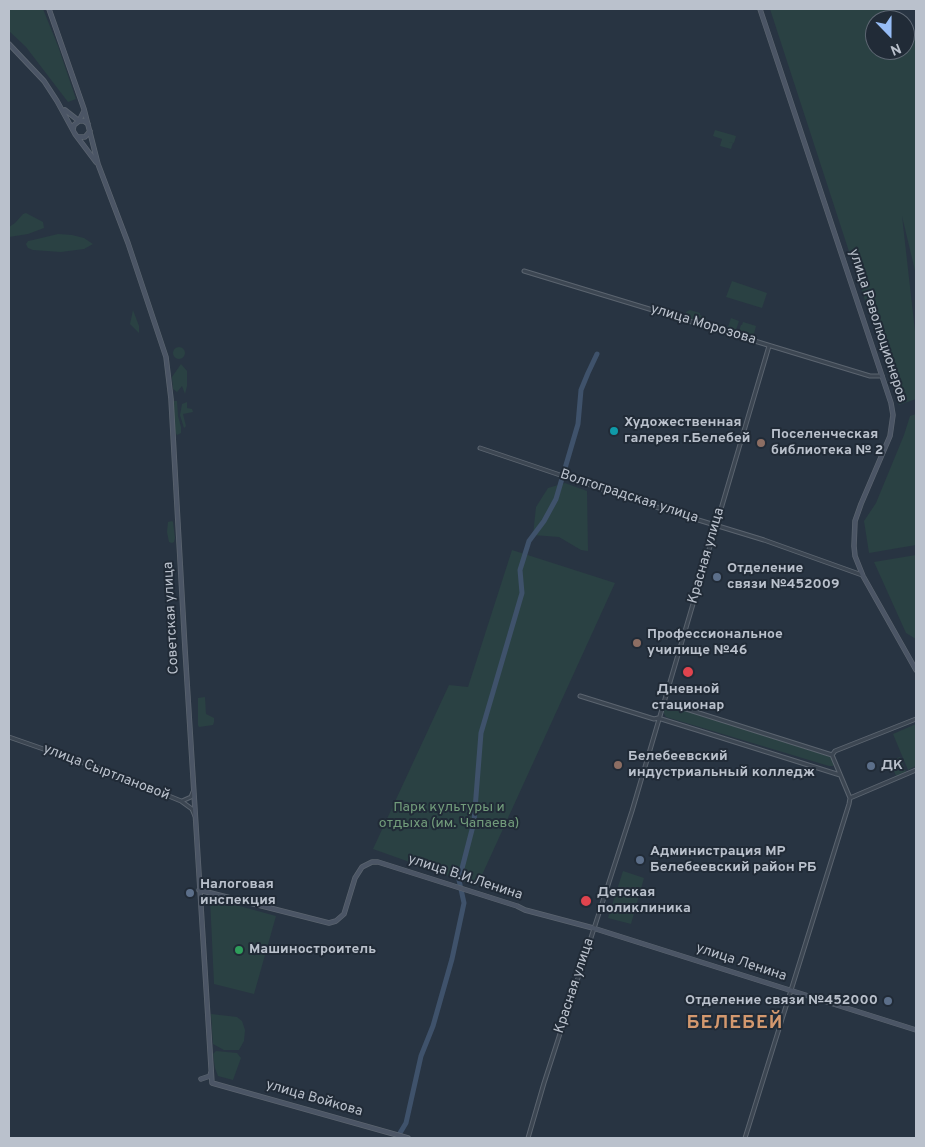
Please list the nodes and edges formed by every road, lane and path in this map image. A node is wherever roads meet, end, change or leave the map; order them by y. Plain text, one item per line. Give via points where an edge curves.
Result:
1 (50, 9) edge
2 (760, 9) edge
3 (9, 44) edge
4 (58, 100) junction
5 (84, 109) junction
6 (79, 121) junction
7 (88, 124) junction
8 (73, 131) junction
9 (90, 131) junction
10 (78, 137) junction
11 (98, 164) junction
12 (524, 271) dead end
13 (769, 346) junction
14 (882, 376) junction
15 (480, 448) dead end
16 (717, 525) junction
17 (863, 576) junction
18 (916, 670) edge
19 (580, 696) dead end
20 (664, 702) junction
21 (658, 718) junction
22 (916, 719) edge
23 (9, 737) edge
24 (832, 755) junction
25 (916, 770) edge
26 (840, 775) junction
27 (194, 786) junction
28 (850, 798) junction
29 (181, 802) junction
30 (196, 818) junction
31 (199, 890) junction
32 (558, 919) joint
33 (593, 928) junction
34 (790, 990) junction
35 (916, 1030) edge
36 (211, 1070) junction
37 (201, 1079) dead end
38 (212, 1082) joint
39 (224, 1086) junction
40 (407, 1138) edge
41 (528, 1138) edge
42 (745, 1138) edge

1 - 5 main road
2 - 14 main road, улица Революционеров
3 - 4 main road, Советская улица
4 - 6 main road, Советская улица
4 - 8 main road, Советская улица
5 - 6 main road
5 - 7 main road
6 - 7 main road, Советская улица
6 - 8 main road
7 - 9 main road, Советская улица
8 - 10 main road, Советская улица
9 - 10 main road via 85,137
9 - 11 main road, Советская улица
10 - 11 main road, Советская улица
11 - 27 main road, Советская улица via 166,357
12 - 13 street, улица Морозова
13 - 14 street, улица Морозова via 870,376
13 - 16 street, Красная улица
14 - 17 main road, улица Революционеров via 891,403 892,425 855,521 856,556
15 - 16 street, Волгоградская улица
16 - 17 street, Волгоградская улица
16 - 20 street, Красная улица
17 - 18 main road, улица Революционеров
19 - 21 street
20 - 21 street, Красная улица
20 - 24 street
21 - 26 street
21 - 33 street, Красная улица
22 - 24 street
23 - 29 street, улица Сыртлановой via 115,774
24 - 26 street
25 - 28 street
26 - 28 street
27 - 29 street via 191,797
27 - 30 main road, Советская улица
28 - 34 street
29 - 30 street, улица Сыртлановой via 192,809
30 - 31 main road, Советская улица
31 - 32 main road, улица В.И.Ленина via 329,924 344,914 356,878 366,864 378,862
31 - 36 main road, Советская улица
32 - 33 main road, улица Ленина
33 - 34 main road, улица Ленина
33 - 41 street, Красная улица
34 - 35 main road, улица Ленина
34 - 42 street
36 - 37 main road via 210,1076
36 - 38 main road, Советская улица
36 - 39 main road via 214,1078
38 - 39 main road, улица Войкова
39 - 40 main road, улица Войкова

